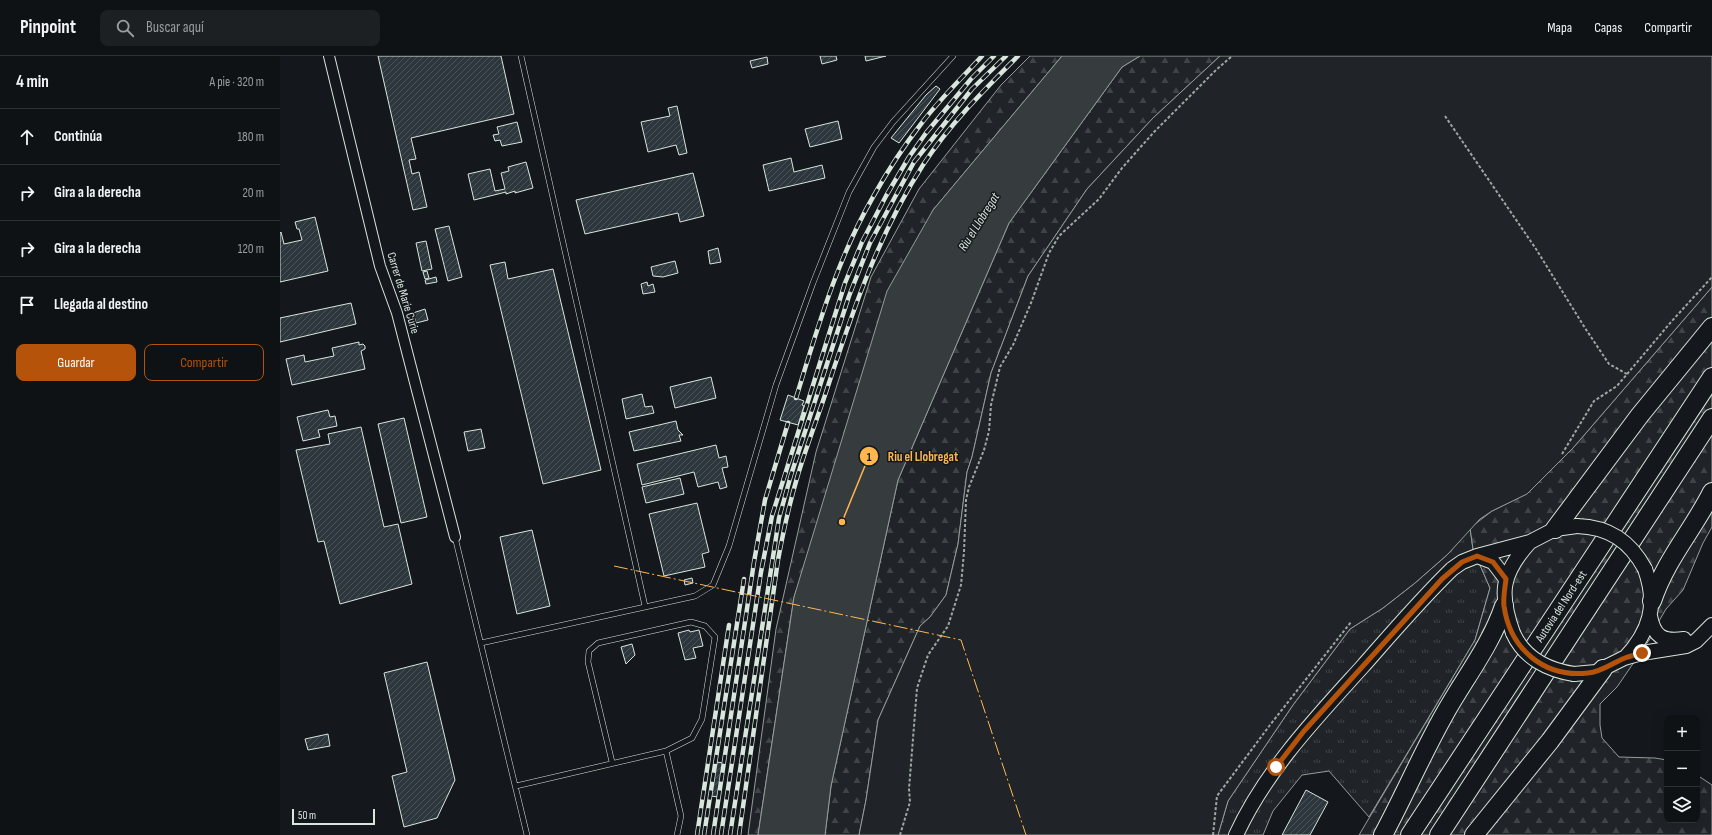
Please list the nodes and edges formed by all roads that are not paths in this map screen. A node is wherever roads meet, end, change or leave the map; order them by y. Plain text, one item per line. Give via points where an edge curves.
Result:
1 (329, 56) edge
2 (521, 56) edge
3 (953, 56) edge
4 (1712, 327) edge
5 (1712, 378) edge
6 (1712, 418) edge
7 (1712, 492) edge
8 (1554, 529) junction
9 (455, 537) joint
10 (1530, 542) junction
11 (1477, 556) junction
12 (1506, 579) junction
13 (645, 606) junction
14 (1504, 606) junction
15 (1651, 608) junction
16 (1709, 628) edge
17 (481, 643) junction
18 (1624, 658) junction
19 (1603, 669) junction
20 (666, 751) junction
21 (612, 762) junction
22 (516, 786) junction
23 (527, 835) edge
24 (677, 835) edge
25 (1236, 835) edge
26 (1383, 835) edge
27 (1410, 835) edge
28 (1439, 835) edge
29 (1474, 835) edge

1 - 9 street, Carrer de Marie Curie via 380,266 397,313
2 - 13 lane
3 - 13 lane via 893,122 874,147 848,192 776,385 731,539 713,585 695,596
4 - 8 highway via 1640,415
5 - 27 highway, Autovia del Nord-est
6 - 28 highway, Autovia del Nord-est
7 - 15 highway via 1670,559
8 - 10 main road
8 - 15 main road, bridge via 1577,526 1600,529 1620,538 1634,552 1645,569 1651,588
9 - 17 lane
10 - 11 main road
10 - 12 main road via 1512,565
11 - 12 main road via 1493,562
11 - 25 main road via 1462,562 1442,579 1304,731 1253,802
12 - 14 main road
13 - 17 lane
14 - 19 main road, bridge via 1512,634 1528,655 1555,670 1574,674
14 - 26 highway
15 - 16 main road via 1654,631 1671,640 1683,639
15 - 18 main road via 1646,628 1637,645
16 - 18 main road via 1696,641 1686,646
17 - 22 lane
18 - 19 main road
19 - 29 highway via 1550,741
20 - 21 lane
20 - 21 lane via 692,738 702,719 715,637 705,626 691,622 598,643 589,651 588,662
20 - 24 lane via 681,816
21 - 22 lane
22 - 23 lane

